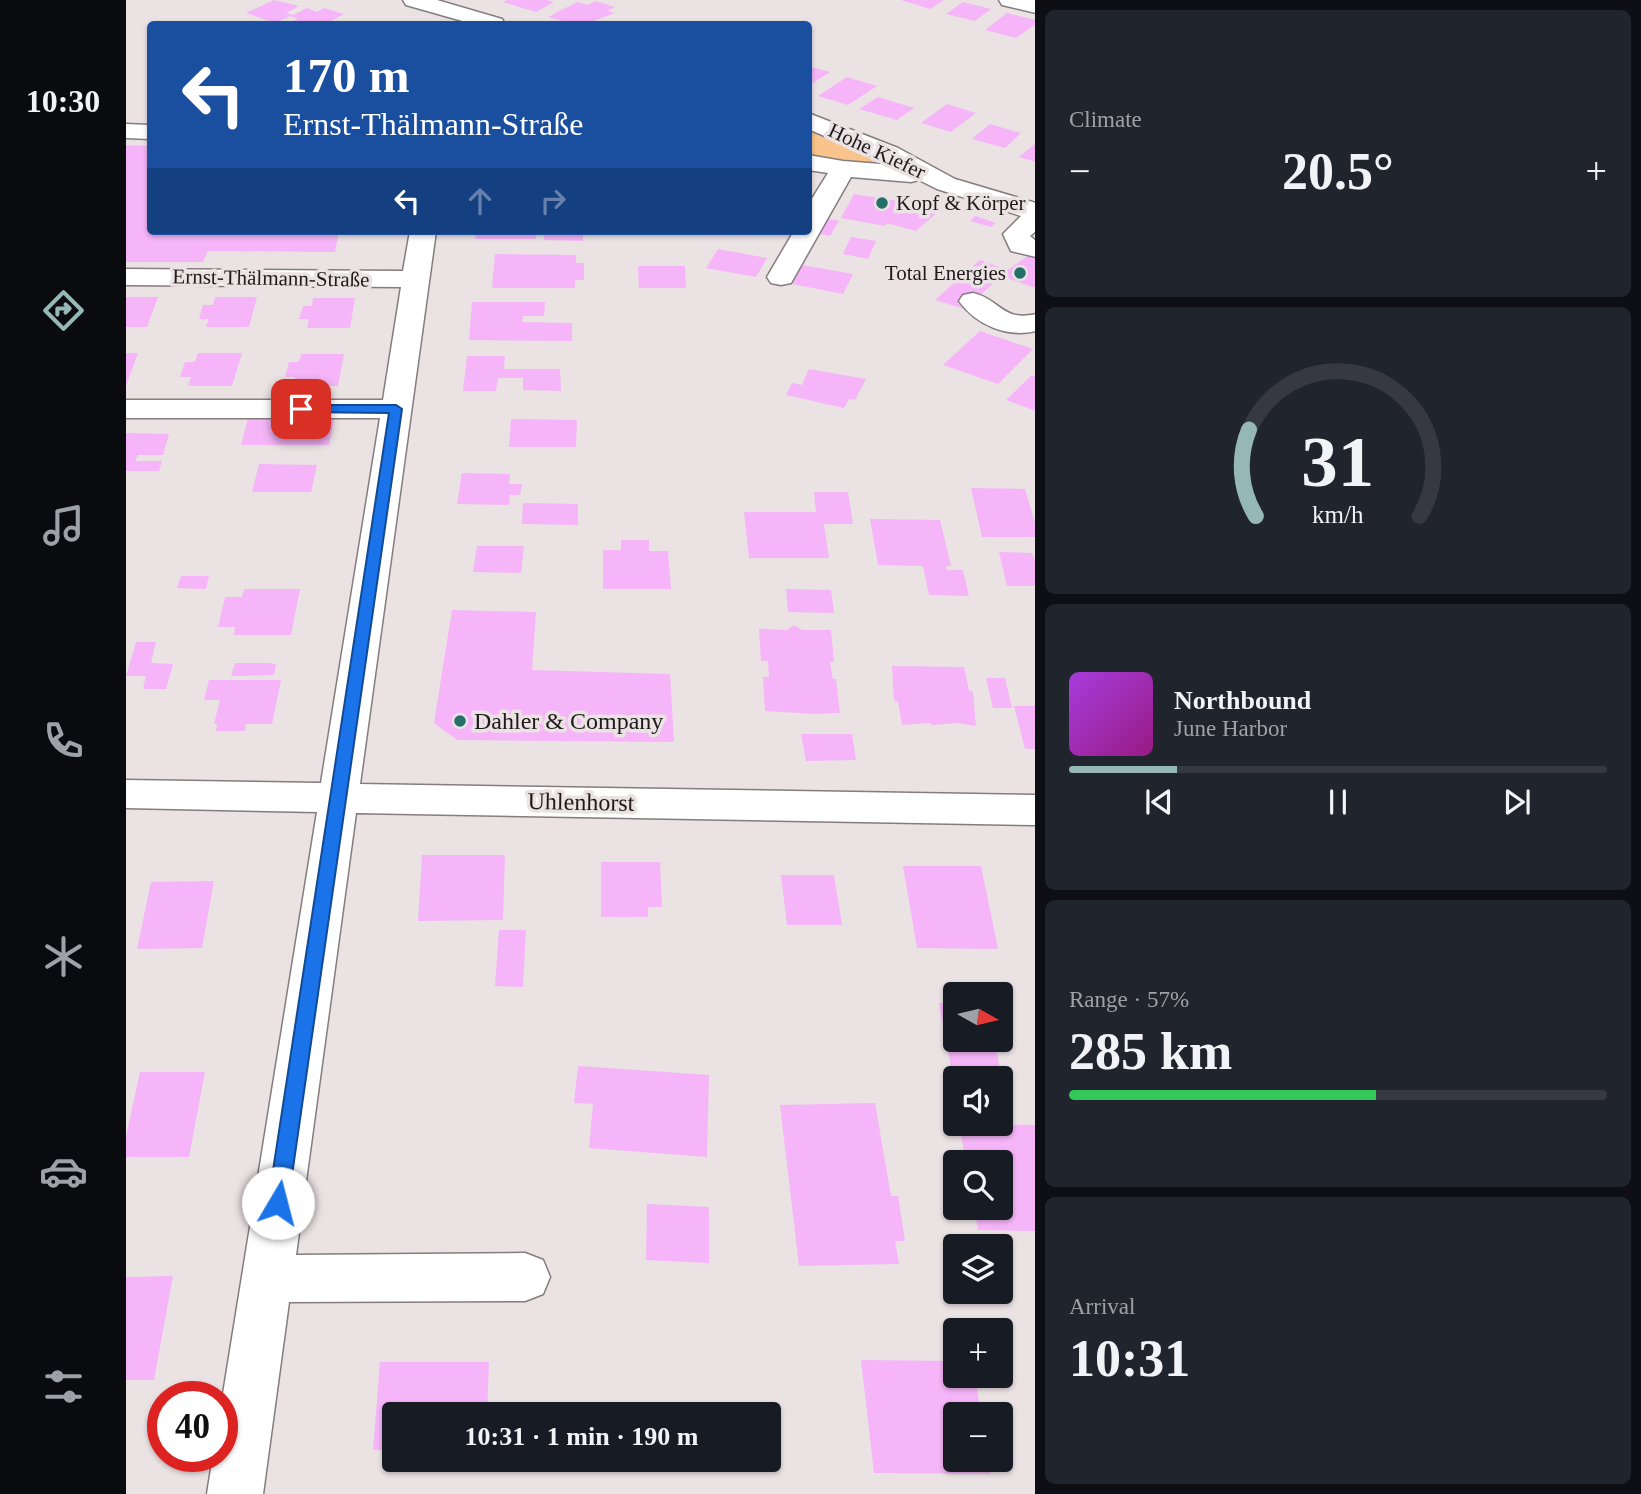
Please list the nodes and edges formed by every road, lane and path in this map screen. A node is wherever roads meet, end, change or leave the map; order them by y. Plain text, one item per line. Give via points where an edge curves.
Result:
1 (414, 0) edge
2 (1010, 0) edge
3 (1035, 6) edge
4 (455, 13) edge
5 (483, 21) edge
6 (812, 122) edge
7 (126, 131) edge
8 (147, 132) edge
9 (812, 163) edge
10 (843, 169) junction
11 (935, 179) junction
12 (1035, 214) edge
13 (812, 222) edge
14 (421, 235) edge
15 (805, 235) edge
16 (1035, 249) edge
17 (126, 276) edge
18 (781, 277) dead end
19 (415, 279) junction
20 (974, 302) dead end
21 (1035, 321) edge
22 (126, 409) edge
23 (396, 409) junction
24 (126, 794) edge
25 (338, 797) junction
26 (1035, 810) edge
27 (525, 1277) dead end
28 (267, 1279) junction
29 (234, 1494) edge

1 - 4 street
2 - 3 street
4 - 5 street
6 - 11 street, Hohe Kiefer via 889,153
7 - 8 street
9 - 10 street
10 - 11 street
10 - 13 street
11 - 12 street
12 - 16 street via 1016,234 1021,245
14 - 19 street
15 - 18 street
17 - 19 street, Ernst-Thälmann-Straße
19 - 23 street
20 - 21 street via 1006,324
22 - 23 street
23 - 25 street
24 - 25 street, Uhlenhorst
25 - 26 street, Uhlenhorst
25 - 28 street
27 - 28 street
28 - 29 street

